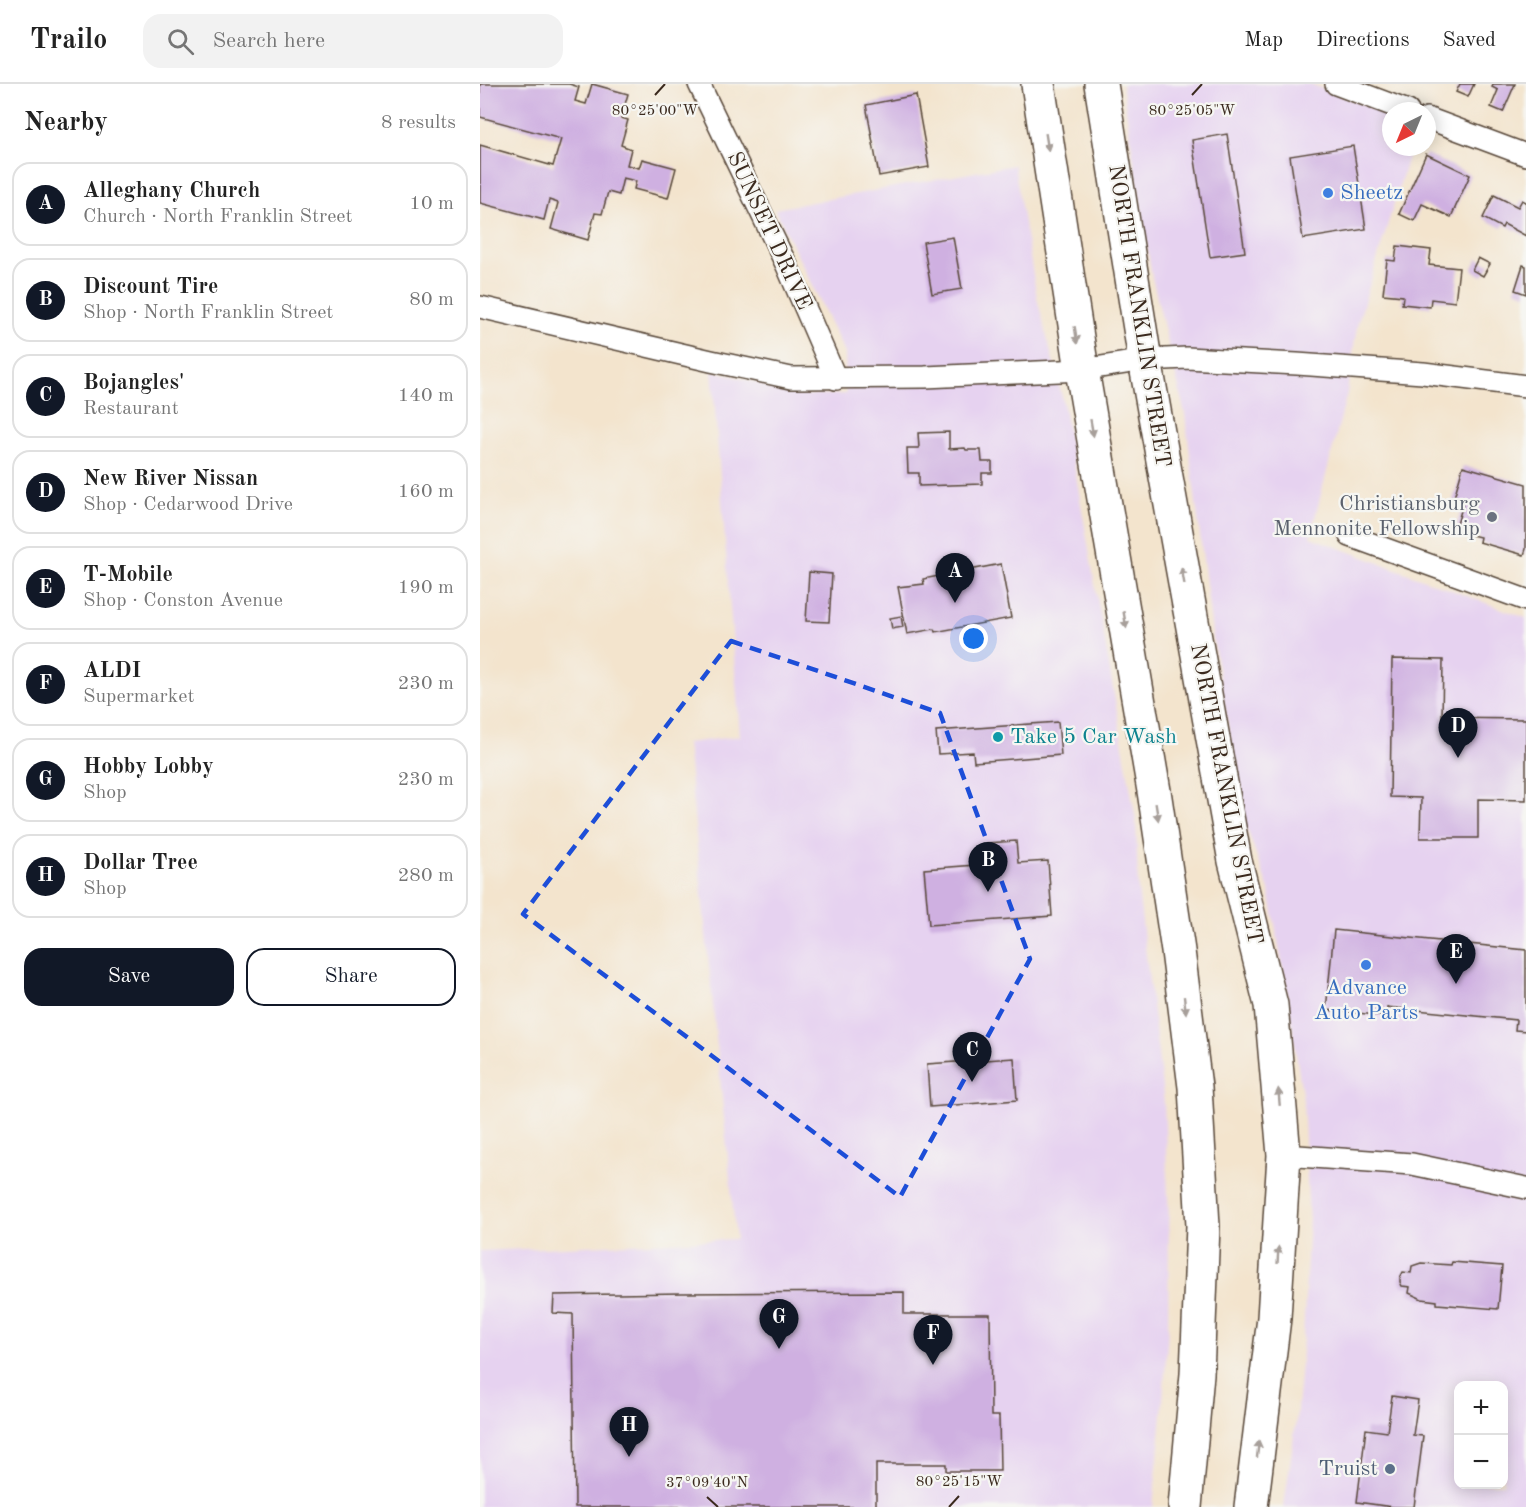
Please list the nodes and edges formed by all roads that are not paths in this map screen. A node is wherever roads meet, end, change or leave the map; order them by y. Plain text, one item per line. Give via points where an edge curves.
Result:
1 (699, 84) edge
2 (1038, 84) edge
3 (1101, 84) edge
4 (1336, 84) edge
5 (1384, 102) edge
6 (1436, 121) edge
7 (1526, 156) edge
8 (480, 307) edge
9 (1144, 360) junction
10 (1082, 370) junction
11 (836, 379) junction
12 (1526, 386) edge
13 (1350, 536) dead end
14 (1526, 600) edge
15 (1284, 1155) junction
16 (1526, 1188) edge
17 (1185, 1507) edge
18 (1251, 1507) edge

1 - 11 street, SUNSET DRIVE via 787,266
2 -> 10 main road
3 - 9 main road, NORTH FRANKLIN STREET
4 - 5 street
6 - 7 street
8 - 11 street via 791,378
9 - 10 street
9 - 12 street via 1187,358 1333,366
15 -> 9 main road, NORTH FRANKLIN STREET via 1271,1005 1235,861
10 - 11 street
10 -> 17 main road via 1154,791 1195,1087 1203,1226 1197,1374
13 - 14 street
15 - 16 street via 1412,1164
18 -> 15 main road, NORTH FRANKLIN STREET via 1274,1318

